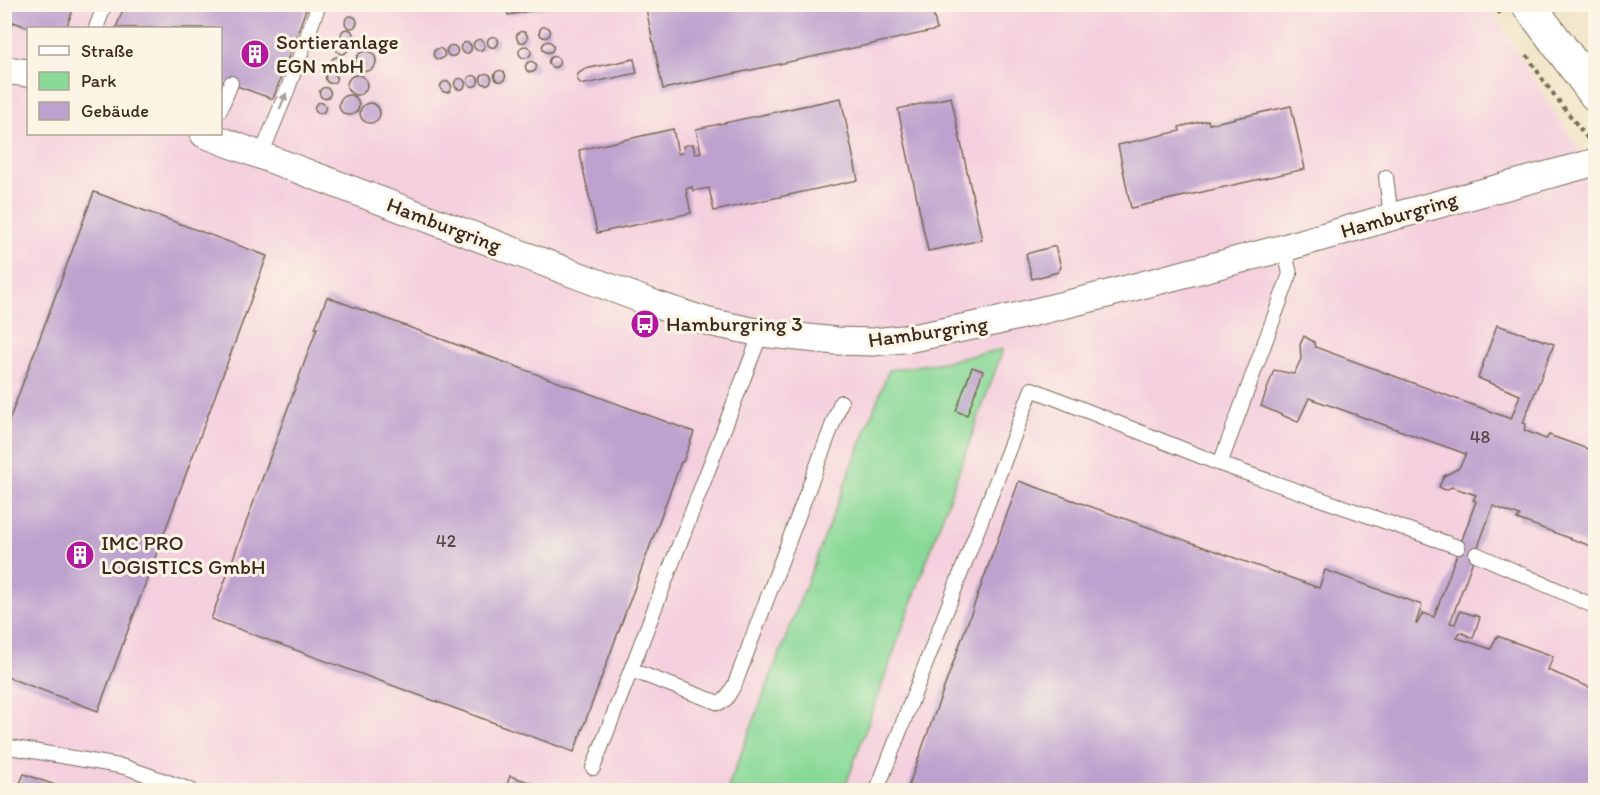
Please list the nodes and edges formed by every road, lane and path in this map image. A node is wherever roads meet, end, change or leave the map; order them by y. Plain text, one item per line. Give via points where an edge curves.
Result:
1 (105, 4) edge
2 (319, 4) edge
3 (1528, 4) edge
4 (96, 27) edge
5 (4, 70) edge
6 (27, 73) edge
7 (231, 83) dead end
8 (1596, 95) edge
9 (222, 105) edge
10 (211, 135) edge
11 (261, 155) junction
12 (1596, 162) edge
13 (1386, 177) dead end
14 (1391, 217) junction
15 (1284, 248) junction
16 (761, 333) junction
17 (841, 402) dead end
18 (1220, 464) junction
19 (1458, 547) dead end
20 (1476, 554) dead end
21 (1596, 608) edge
22 (631, 670) junction
23 (4, 746) edge
24 (593, 768) dead end
25 (191, 790) edge
26 (877, 790) edge

1 - 4 lane
11 -> 2 lane
3 - 8 street
5 - 6 street
7 - 9 lane
10 - 11 street, Hamburgring
11 - 16 street, Hamburgring via 654,304 708,322
12 - 14 street, Hamburgring
13 - 14 lane
14 - 15 street, Hamburgring
15 - 16 street, Hamburgring via 912,339 836,341
15 - 18 lane via 1290,274
16 - 22 lane
17 - 22 lane via 726,699 718,703
18 - 19 lane
18 - 26 lane via 1032,389
20 - 21 lane
22 - 24 lane
23 - 25 lane via 124,767

